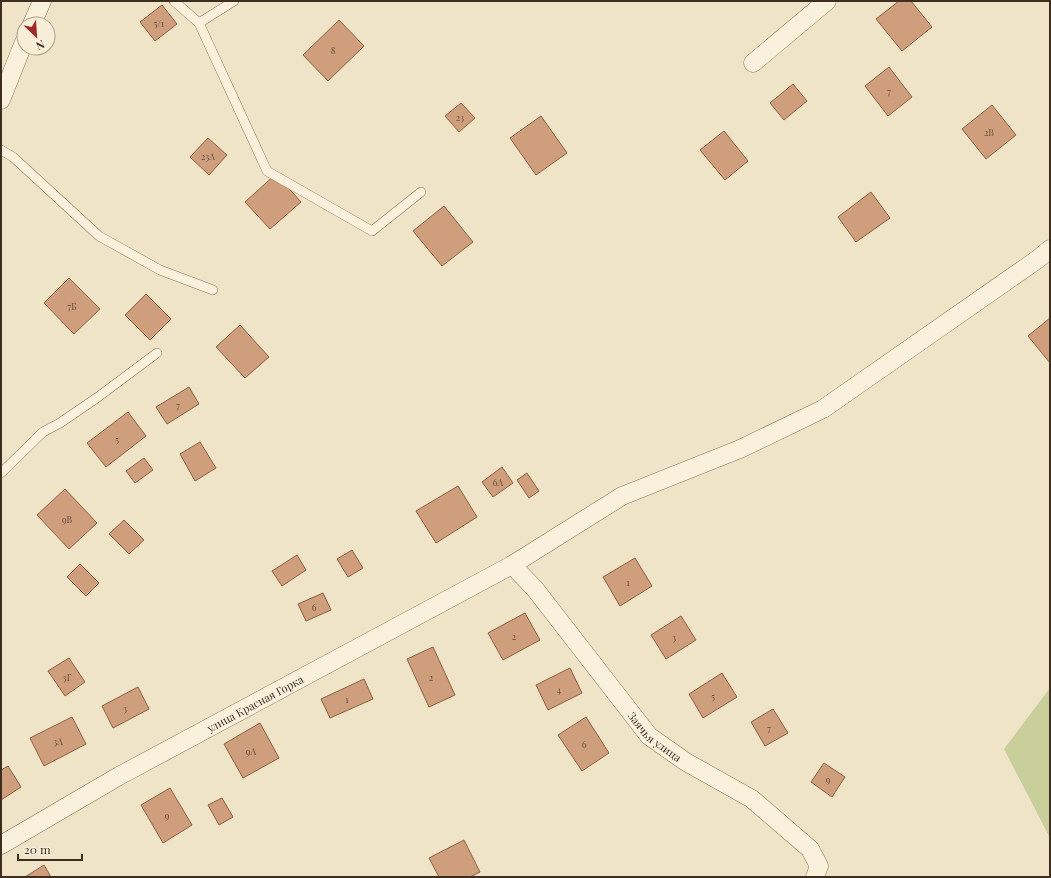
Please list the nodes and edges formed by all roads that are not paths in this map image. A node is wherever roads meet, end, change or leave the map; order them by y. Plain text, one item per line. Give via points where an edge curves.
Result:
1 (42, 1) edge
2 (174, 1) edge
3 (234, 1) edge
4 (827, 1) edge
5 (35, 16) edge
6 (199, 23) junction
7 (18, 56) edge
8 (753, 63) dead end
9 (1, 100) edge
10 (1, 150) edge
11 (422, 192) dead end
12 (1050, 249) edge
13 (213, 290) dead end
14 (157, 353) dead end
15 (1, 473) edge
16 (512, 565) junction
17 (1, 845) edge
18 (815, 877) edge

1 - 5 street
2 - 6 lane
3 - 6 lane
4 - 8 street
6 - 11 lane via 266,171 372,231
7 - 9 street
10 - 13 lane via 13,157 99,236 160,270
12 - 16 street, улица Красная Горка via 823,409 740,449 622,496
14 - 15 lane via 91,402 43,432
16 - 17 street, улица Красная Горка via 119,776
16 - 18 street, Заячья улица via 535,589 649,736 686,762 752,799 810,849 819,866

